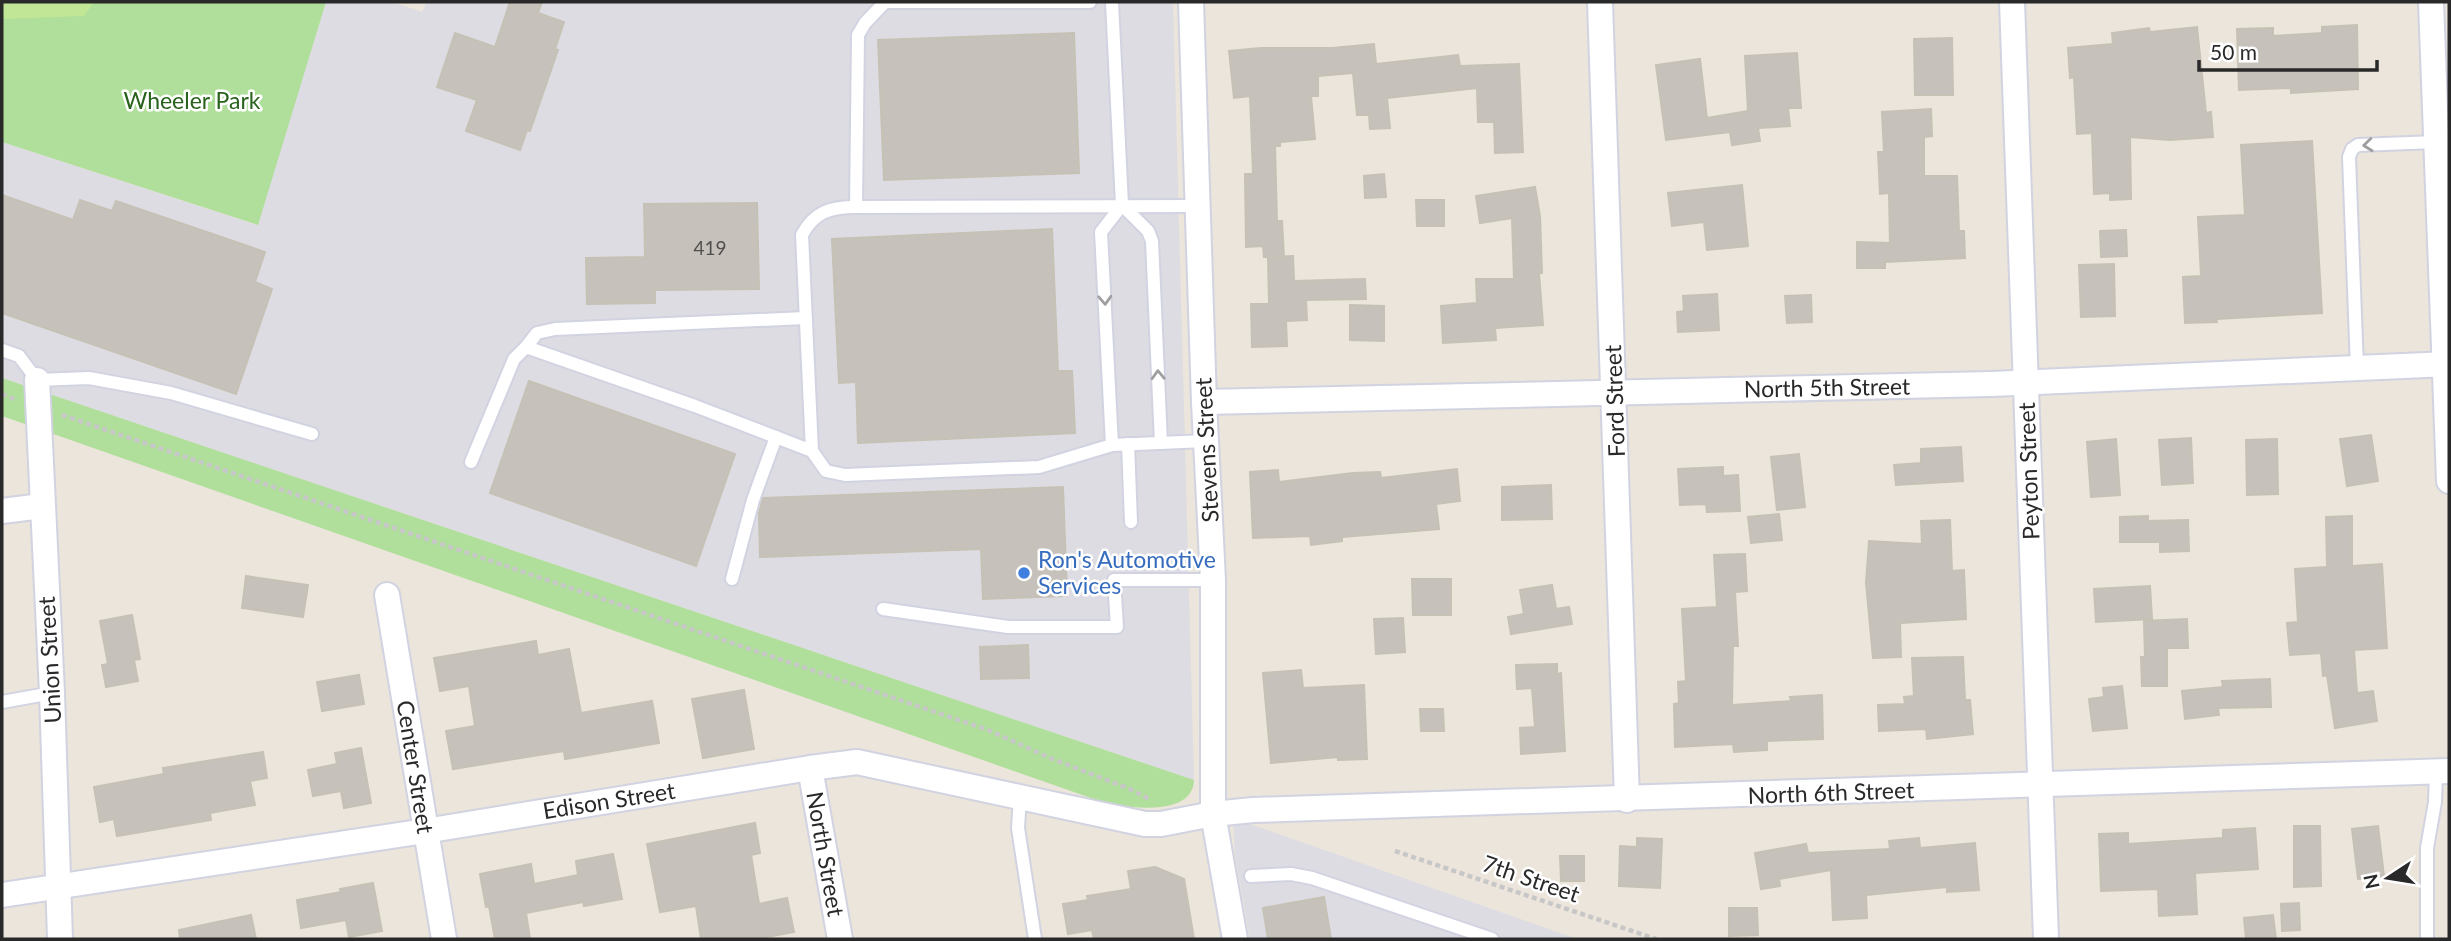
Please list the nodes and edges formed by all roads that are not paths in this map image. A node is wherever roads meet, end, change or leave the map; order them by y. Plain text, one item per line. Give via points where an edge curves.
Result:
1 (884, 2) edge
2 (1090, 2) edge
3 (1112, 2) edge
4 (1191, 2) edge
5 (1600, 2) edge
6 (2012, 2) edge
7 (2431, 2) edge
8 (2436, 142) junction
9 (1122, 205) junction
10 (1198, 206) junction
11 (856, 208) junction
12 (805, 318) junction
13 (526, 347) junction
14 (2, 350) edge
15 (2447, 364) edge
16 (2357, 368) junction
17 (37, 380) junction
18 (2026, 383) junction
19 (1615, 393) junction
20 (1204, 402) junction
21 (312, 434) dead end
22 (776, 438) junction
23 (1206, 441) junction
24 (1161, 443) junction
25 (1128, 444) junction
26 (1112, 445) junction
27 (812, 451) junction
28 (471, 462) dead end
29 (2449, 481) edge
30 (42, 506) junction
31 (2, 511) edge
32 (1131, 522) dead end
33 (733, 579) dead end
34 (1213, 580) junction
35 (387, 595) dead end
36 (883, 609) dead end
37 (52, 693) junction
38 (2, 702) edge
39 (810, 768) junction
40 (2442, 771) edge
41 (2040, 786) junction
42 (1020, 797) junction
43 (1627, 800) junction
44 (1213, 814) junction
45 (425, 831) junction
46 (1251, 876) dead end
47 (58, 886) junction
48 (2, 895) edge
49 (60, 939) edge
50 (444, 939) edge
51 (839, 939) edge
52 (1035, 939) edge
53 (1235, 939) edge
54 (1492, 939) edge
55 (2046, 939) edge
56 (2427, 939) edge

1 - 2 lane
1 - 11 lane via 858,34
3 - 9 lane
4 - 10 street, Stevens Street
5 - 19 street, Ford Street
6 - 18 street, Peyton Street
7 - 8 street
8 - 15 street
8 -> 16 lane via 2358,145 2349,157
9 - 10 lane
9 - 11 lane
24 -> 9 lane via 1152,241
9 -> 26 lane via 1101,232
10 - 20 street, Stevens Street
11 - 12 lane via 823,212 809,221 802,235
12 - 13 lane via 555,329 537,333
12 - 27 lane
13 - 22 lane
13 - 28 lane via 514,359
14 - 17 lane via 19,356
15 - 16 street, North 5th Street
15 - 29 street
16 - 18 street, North 5th Street
17 - 21 lane via 89,378 172,393
17 - 30 street, Union Street
18 - 19 street, North 5th Street
18 - 41 street, Peyton Street
19 - 20 street, North 5th Street
19 - 43 street, Ford Street
20 - 23 street, Stevens Street
22 - 27 lane
22 - 33 lane via 753,500
23 - 24 lane
23 - 34 street, Stevens Street
24 - 25 lane
25 - 26 lane
25 - 32 lane
26 - 27 lane via 1039,467 845,475 826,471
30 - 31 street
30 - 37 street, Union Street
34 - 36 lane via 1114,580 1117,627 1008,627
34 - 44 street, Stevens Street
35 - 45 street, Center Street
37 - 38 lane
37 - 47 street, Union Street
39 - 42 street, Edison Street via 857,762
39 - 45 street, Edison Street
39 - 51 street, North Street
40 - 41 street, North 6th Street
40 - 56 lane via 2427,848
41 - 43 street, North 6th Street
41 - 55 street, Peyton Street
42 - 44 street, Edison Street via 1145,824
42 - 52 lane via 1018,828
43 - 44 street, North 6th Street
44 - 53 street, Stevens Street
45 - 47 street, Edison Street
45 - 50 street, Center Street
46 - 54 lane via 1312,878
47 - 48 street, Edison Street
47 - 49 street, Union Street

